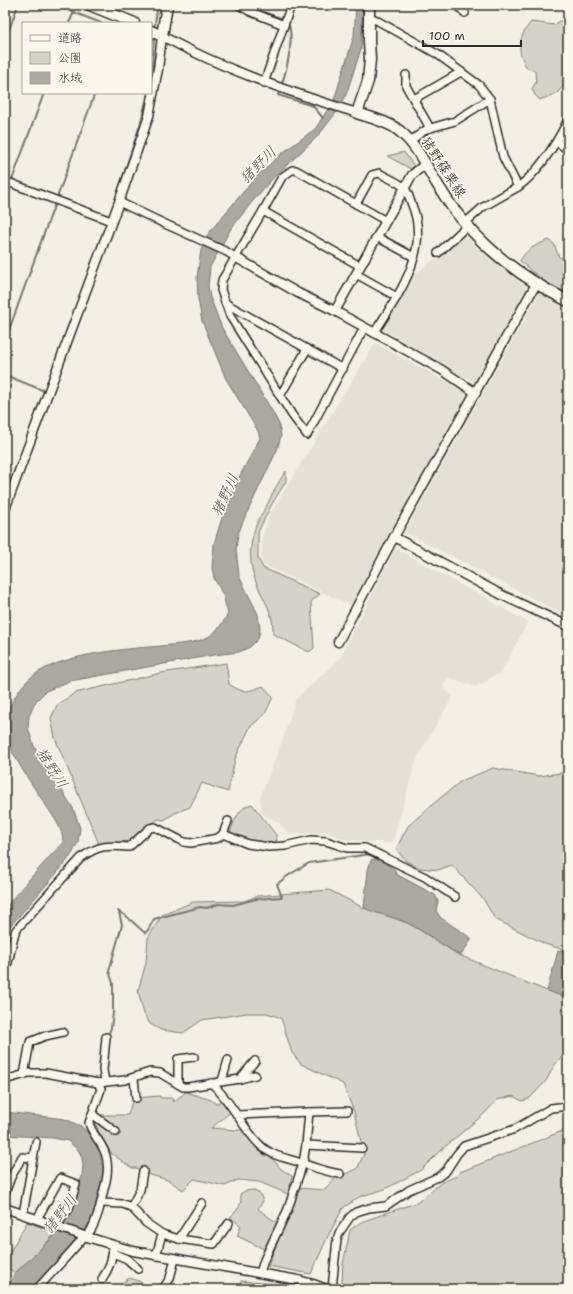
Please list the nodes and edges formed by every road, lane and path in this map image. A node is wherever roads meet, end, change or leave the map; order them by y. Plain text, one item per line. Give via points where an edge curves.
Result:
1 (90, 5) edge
2 (167, 5) edge
3 (239, 5) edge
4 (291, 5) edge
5 (369, 5) edge
6 (457, 5) edge
7 (465, 13) dead end
8 (369, 16) junction
9 (132, 22) edge
10 (284, 24) junction
11 (152, 31) edge
12 (162, 36) junction
13 (461, 72) junction
14 (406, 75) dead end
15 (264, 83) junction
16 (490, 98) junction
17 (414, 100) junction
18 (357, 113) junction
19 (568, 120) edge
20 (430, 128) junction
21 (410, 141) junction
22 (557, 142) junction
23 (568, 150) edge
24 (425, 164) junction
25 (5, 181) edge
26 (405, 188) junction
27 (518, 188) junction
28 (119, 202) junction
29 (356, 204) junction
30 (263, 211) junction
31 (111, 221) junction
32 (386, 221) junction
33 (466, 224) junction
34 (377, 237) junction
35 (438, 253) dead end
36 (235, 257) junction
37 (414, 257) junction
38 (360, 266) junction
39 (356, 274) junction
40 (536, 284) junction
41 (397, 297) junction
42 (568, 301) edge
43 (225, 303) junction
44 (335, 311) junction
45 (364, 328) junction
46 (374, 333) junction
47 (307, 349) junction
48 (343, 369) junction
49 (476, 393) junction
50 (280, 396) junction
51 (5, 510) edge
52 (394, 538) junction
53 (568, 626) edge
54 (338, 642) dead end
55 (228, 821) dead end
56 (223, 834) junction
57 (455, 897) dead end
58 (5, 971) edge
59 (63, 1032) dead end
60 (106, 1037) dead end
61 (194, 1058) dead end
62 (228, 1060) dead end
63 (255, 1061) dead end
64 (24, 1075) junction
65 (255, 1075) dead end
66 (134, 1078) junction
67 (240, 1079) junction
68 (5, 1080) edge
69 (222, 1081) junction
70 (102, 1083) junction
71 (178, 1084) junction
72 (211, 1084) junction
73 (136, 1098) dead end
74 (568, 1106) edge
75 (347, 1111) dead end
76 (309, 1112) junction
77 (92, 1114) junction
78 (237, 1115) junction
79 (116, 1132) dead end
80 (36, 1142) dead end
81 (306, 1145) junction
82 (362, 1148) dead end
83 (33, 1158) junction
84 (303, 1163) junction
85 (143, 1171) dead end
86 (340, 1174) dead end
87 (5, 1193) edge
88 (102, 1203) junction
89 (202, 1203) dead end
90 (131, 1207) junction
91 (5, 1208) edge
92 (23, 1214) junction
93 (37, 1219) junction
94 (229, 1223) dead end
95 (57, 1227) junction
96 (162, 1234) junction
97 (84, 1236) junction
98 (179, 1239) junction
99 (113, 1250) junction
100 (156, 1256) junction
101 (175, 1259) junction
102 (138, 1269) dead end
103 (260, 1274) junction
104 (102, 1279) dead end
105 (37, 1289) edge
106 (163, 1289) edge
107 (326, 1289) edge
108 (332, 1289) edge

1 - 9 main road
2 - 12 main road
3 - 10 street
4 - 10 street
5 - 8 main road
6 - 7 street
8 - 13 street via 427,48
8 - 18 main road via 368,81
10 - 15 street
11 - 12 main road
12 - 15 street
12 - 28 street via 149,116
13 - 16 street via 479,85
13 - 17 street
14 - 17 street via 406,86
15 - 18 street
16 - 20 street via 455,121
16 - 27 street via 503,157
17 - 20 street
18 - 21 main road, 猪野篠栗線 via 388,124
19 - 22 street
20 - 21 street
21 - 24 main road, 猪野篠栗線
22 - 23 street
22 - 27 street via 527,181
24 - 26 street via 412,175
24 - 33 main road, 猪野篠栗線 via 441,192
25 - 31 street
26 - 29 street via 379,173 372,175
26 - 32 street
26 - 37 street via 416,216 418,238
27 - 33 street via 483,207
28 - 31 street
28 - 36 street
29 - 30 street via 292,170 282,178
29 - 32 street
30 - 36 street
30 - 38 street
31 - 51 street
32 - 34 street
33 - 35 street
33 - 40 main road, 猪野篠栗線 via 497,255
34 - 37 street
34 - 38 street
36 - 43 street via 222,280 221,290
36 - 44 street
37 - 41 street
38 - 39 street
39 - 41 street
39 - 44 street
40 - 42 main road, 猪野篠栗線
40 - 49 street
41 - 46 street
43 - 47 street
43 - 50 street via 230,316
44 - 45 street
45 - 46 street
45 - 48 street
46 - 49 street via 442,370
47 - 48 street
47 - 50 street
48 - 50 street via 307,436
49 - 52 street
52 - 53 street via 502,595
52 - 54 street
55 - 56 street
56 - 57 street via 248,844 285,846 311,840 326,841 347,848 365,848 425,877
56 - 58 street via 218,838 191,843 155,827 150,828 129,847 111,845 90,851 16,930
59 - 64 street via 30,1042
60 - 70 street
61 - 71 street via 178,1059
62 - 69 street
63 - 67 street
64 - 68 street
64 - 70 street via 46,1073
65 - 67 street
66 - 70 street
66 - 71 street via 150,1072 160,1073
66 - 73 street
67 - 69 street
69 - 72 street
70 - 77 street
71 - 72 street via 183,1087
72 - 78 street
74 - 108 street via 551,1108 515,1129 464,1146 446,1171 438,1177 409,1190 386,1206 369,1208 350,1216 337,1239
75 - 76 street
76 - 78 street
76 - 81 street
77 - 79 street
77 - 88 street via 90,1128 102,1144 106,1156 107,1175
78 - 84 street via 266,1150
80 - 83 street
81 - 82 street
81 - 84 street
83 - 87 street via 22,1157
83 - 92 street
84 - 86 street
84 - 103 street via 288,1209
85 - 90 street via 140,1190
88 - 90 street
88 - 97 street via 90,1232
89 - 98 street
90 - 96 street via 146,1223
91 - 92 street
92 - 93 street
93 - 95 street
93 - 95 street via 60,1178 76,1184 69,1209
94 - 98 street via 214,1244
95 - 97 street
96 - 98 street
96 - 100 street
97 - 99 street
97 - 105 street
99 - 100 street
99 - 102 street
99 - 104 street via 110,1266
100 - 101 street
101 - 103 street
101 - 106 street via 170,1278
103 - 107 street

